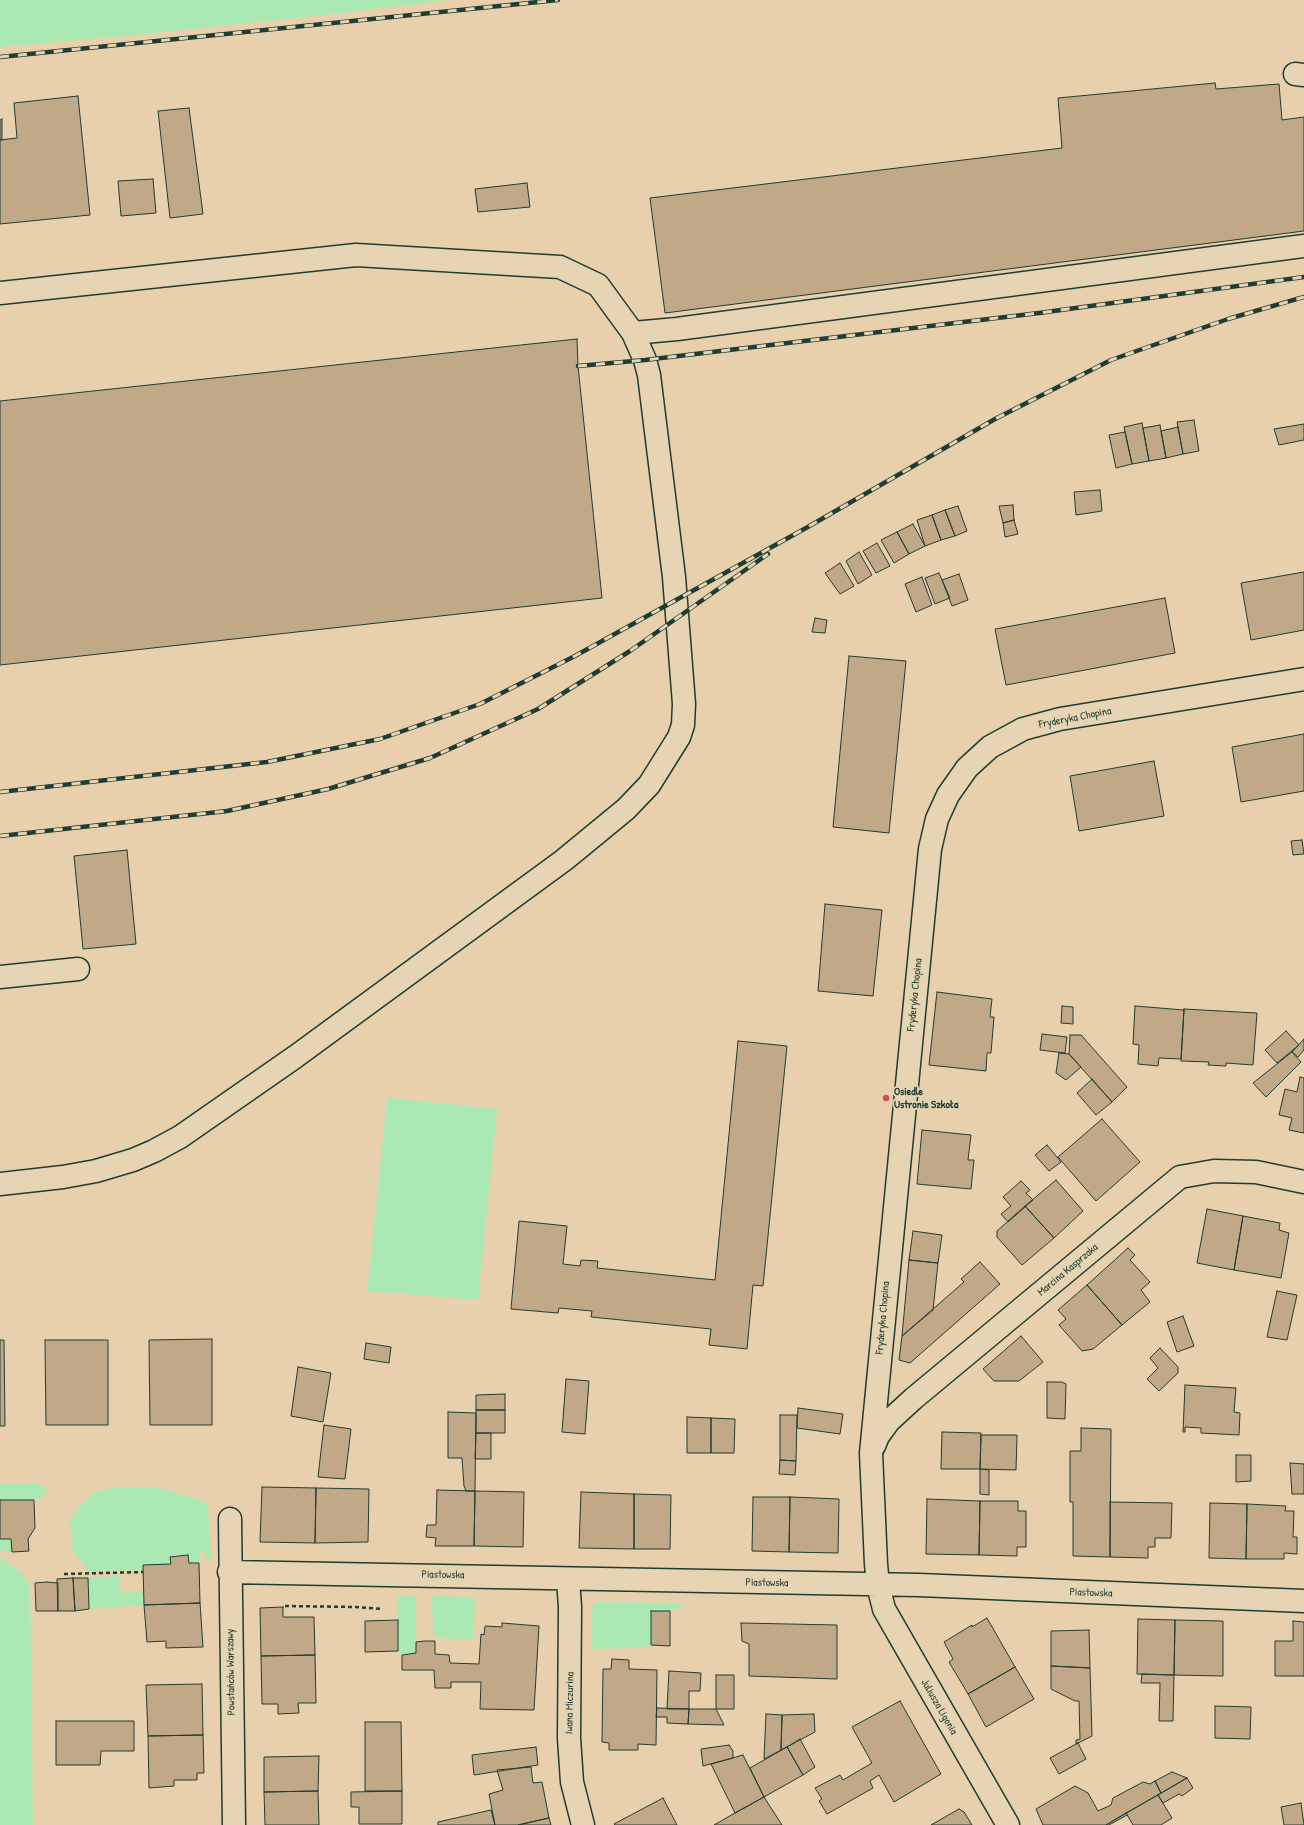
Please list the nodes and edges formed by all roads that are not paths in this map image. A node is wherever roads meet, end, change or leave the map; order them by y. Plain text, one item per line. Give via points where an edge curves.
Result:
1 (1304, 246) edge
2 (0, 294) edge
3 (633, 333) junction
4 (1304, 679) edge
5 (78, 970) dead end
6 (0, 977) edge
7 (1304, 1182) edge
8 (0, 1184) edge
9 (871, 1453) junction
10 (230, 1519) dead end
11 (229, 1572) junction
12 (568, 1579) junction
13 (878, 1585) junction
14 (1304, 1601) edge
15 (234, 1825) edge
16 (583, 1825) edge
17 (1008, 1825) edge

1 - 3 street
2 - 3 street via 356,255 552,266 560,267 598,285
3 - 8 street via 649,375 674,577 684,704 683,725 679,737 650,785 626,809 564,860 295,1057 180,1137 133,1160 96,1171
4 - 9 street, Fryderyka Chopina via 1060,719 1023,729 990,747 967,768 948,794 937,819 930,849
5 - 6 street
7 - 9 street, Marcina Kasprzaka via 1256,1172 1214,1171 1180,1177 913,1399 889,1421 878,1436
9 - 13 street, Fryderyka Chopina
10 - 11 street, Powstańców Warszawy
11 - 12 street, Piastowska
11 - 15 street, Powstańców Warszawy
12 - 13 street, Piastowska
12 - 16 street, Iwana Miczurina via 569,1746 572,1782
13 - 14 street, Piastowska
13 - 17 street, Juliusza Ligonia via 884,1609

